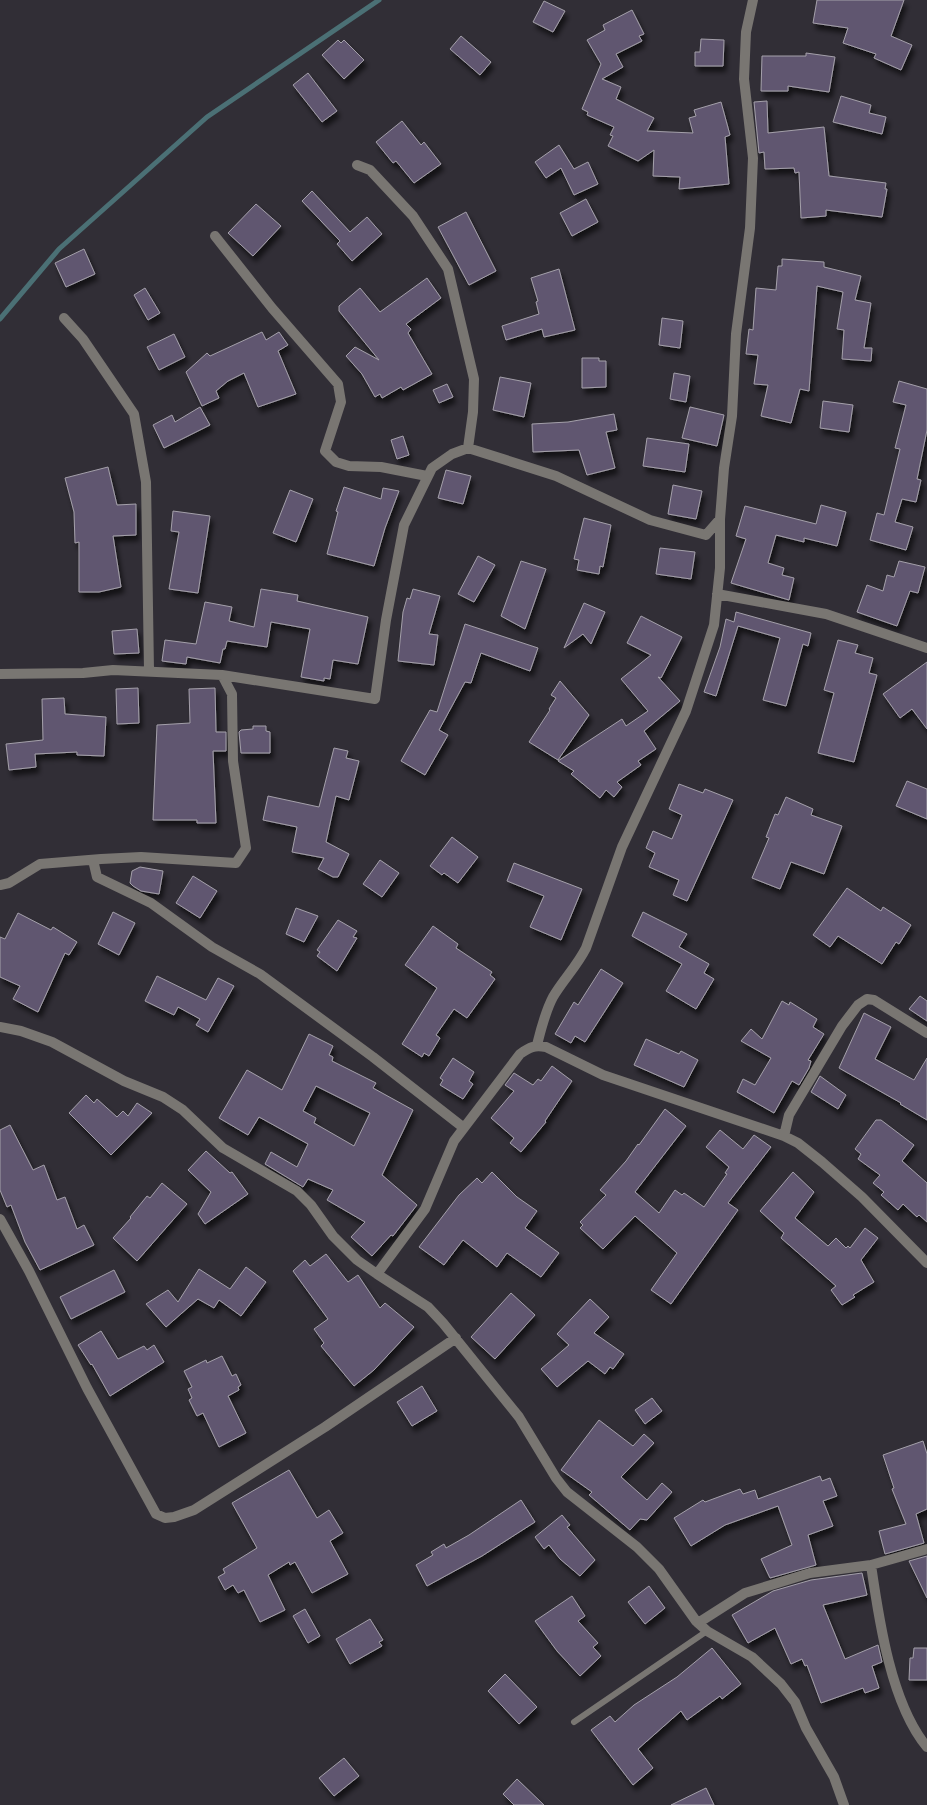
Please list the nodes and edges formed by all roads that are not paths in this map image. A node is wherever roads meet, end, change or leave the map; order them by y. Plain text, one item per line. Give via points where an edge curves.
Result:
1 (753, 0) edge
2 (357, 165) dead end
3 (215, 236) dead end
4 (64, 318) dead end
5 (468, 448) junction
6 (427, 476) junction
7 (720, 520) junction
8 (717, 594) junction
9 (927, 648) edge
10 (149, 670) junction
11 (0, 674) edge
12 (222, 675) junction
13 (93, 860) junction
14 (0, 885) edge
15 (0, 1027) edge
16 (927, 1033) edge
17 (537, 1045) junction
18 (464, 1128) junction
19 (784, 1136) junction
20 (0, 1219) edge
21 (927, 1263) edge
22 (378, 1274) junction
23 (456, 1338) junction
24 (927, 1549) edge
25 (871, 1565) junction
26 (698, 1623) junction
27 (707, 1631) junction
28 (574, 1722) dead end
29 (927, 1747) edge
30 (844, 1805) edge

1 - 7 street via 746,32 744,78 754,158 750,228 736,334 732,416
2 - 5 street via 370,170 413,216 448,269 474,379
3 - 6 street via 338,384 341,402 326,451 336,462 349,466
4 - 10 street via 83,339 134,414 146,482
5 - 6 street via 452,454 432,468
5 - 7 street via 556,476 650,520 688,531 706,536
6 - 12 street via 404,525 375,699
7 - 8 street
8 - 9 street via 826,614
8 - 17 street via 714,624 686,711 622,847 580,962 553,997
10 - 11 street
10 - 12 street
12 - 13 street via 232,694 233,761 246,848 236,864 141,857
13 - 14 street via 40,864
13 - 18 street via 97,878 151,903 212,947 260,974
15 - 22 street via 52,1042 183,1110 223,1148 297,1191 333,1236 357,1260
16 - 19 street via 874,1000 867,999 858,1005 789,1115
17 - 18 street via 520,1054
17 - 19 street via 603,1075
18 - 22 street via 443,1164 425,1209
19 - 21 street via 862,1196
20 - 23 street via 156,1514 165,1518 194,1510 325,1427
22 - 23 street via 428,1307
23 - 26 street via 519,1416 567,1492 637,1546 659,1569
24 - 25 street
25 - 26 street via 810,1573 745,1593
25 - 29 street via 888,1656 903,1704
26 - 27 street
27 - 28 lane
27 - 30 street via 752,1656 781,1684 834,1777

